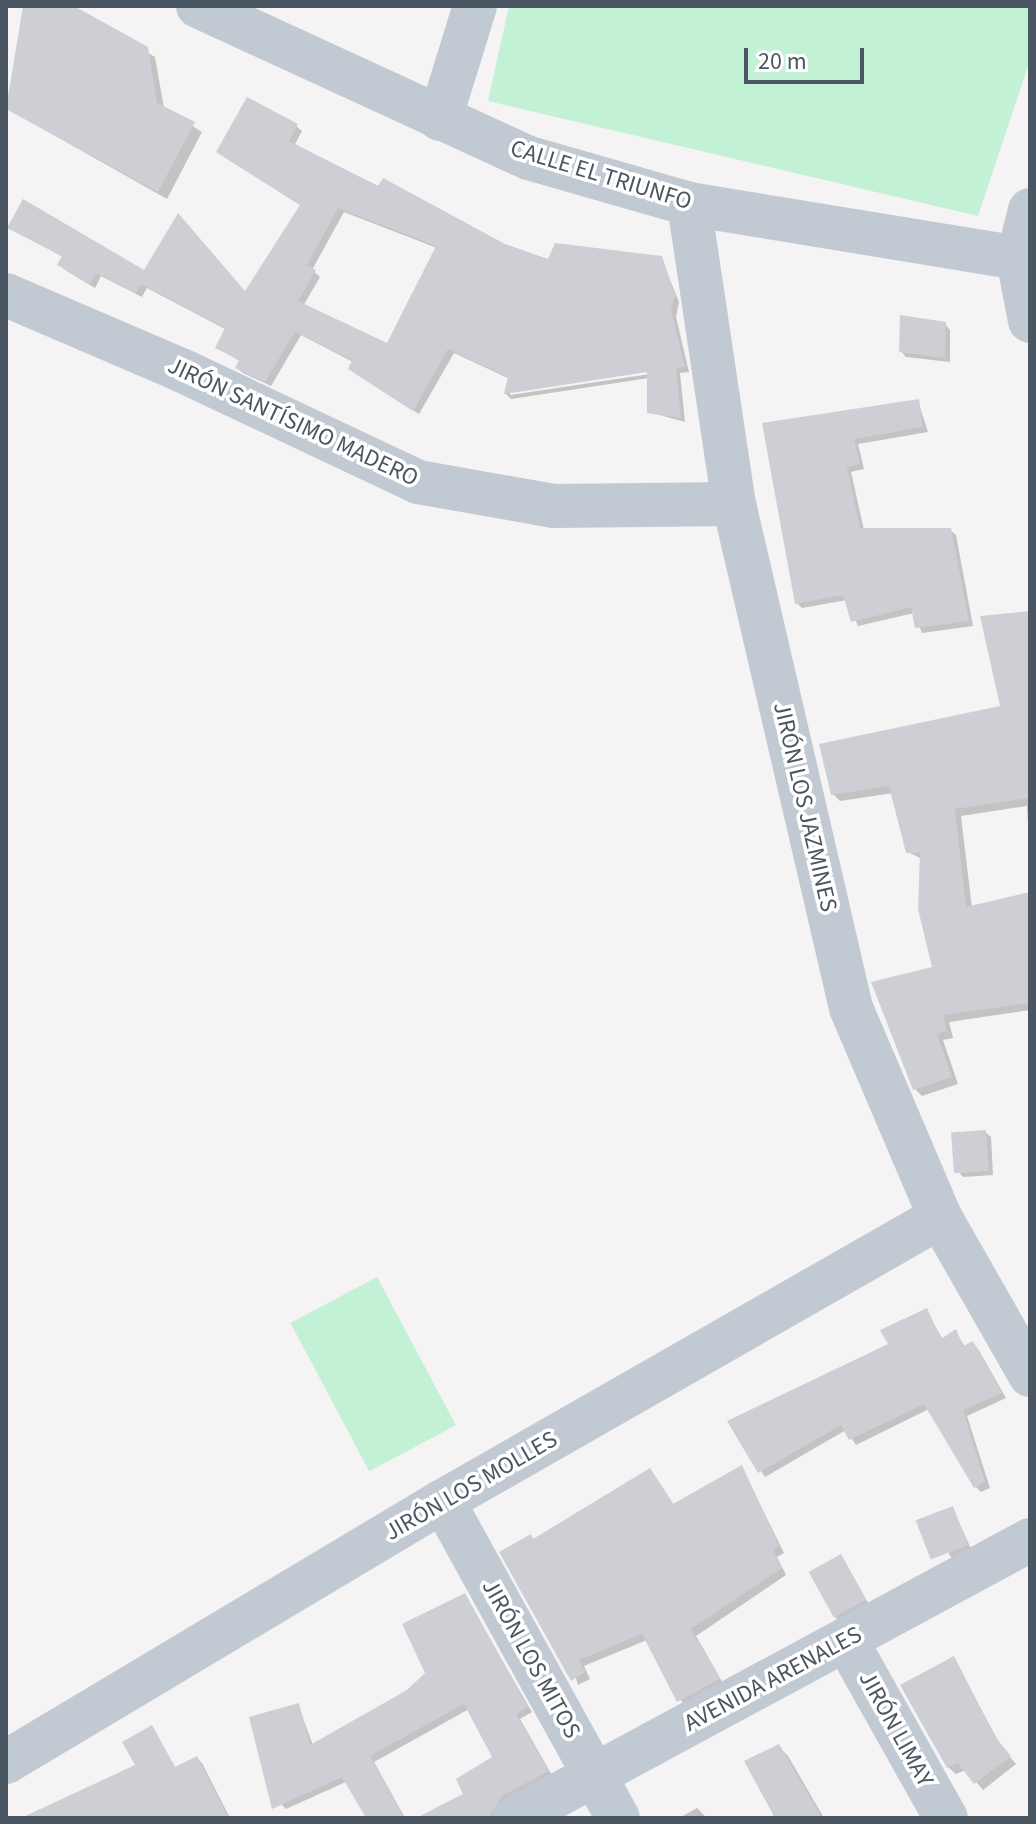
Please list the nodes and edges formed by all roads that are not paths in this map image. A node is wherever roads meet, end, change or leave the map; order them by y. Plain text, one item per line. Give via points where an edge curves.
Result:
1 (198, 6) edge
2 (475, 6) edge
3 (440, 119) junction
4 (689, 204) junction
5 (1030, 210) edge
6 (1024, 259) edge
7 (6, 295) edge
8 (1030, 321) edge
9 (734, 504) junction
10 (940, 1217) junction
11 (1030, 1375) edge
12 (443, 1501) junction
13 (1030, 1540) edge
14 (846, 1640) junction
15 (6, 1762) edge
16 (595, 1775) junction
17 (515, 1818) edge
18 (618, 1818) edge
19 (946, 1818) edge

1 - 3 street, CALLE EL TRIUNFO
2 - 3 street
3 - 4 street, CALLE EL TRIUNFO via 529,158
4 - 6 street, CALLE EL TRIUNFO
4 - 9 street, JIRÓN LOS JAZMINES
5 - 6 street
6 - 8 street
7 - 9 street, JIRÓN SANTÍSIMO MADERO via 181,370 418,482 554,506
9 - 10 street, JIRÓN LOS JAZMINES via 851,1008
10 - 11 street, JIRÓN LOS JAZMINES
10 - 12 street, JIRÓN LOS MOLLES
12 - 15 street, JIRÓN LOS MOLLES
12 - 16 street, JIRÓN LOS MITOS
13 - 14 street, AVENIDA ARENALES
14 - 16 street, AVENIDA ARENALES
14 - 19 street, JIRÓN LIMAY
16 - 17 street, AVENIDA ARENALES
16 - 18 street, JIRÓN LOS MITOS

